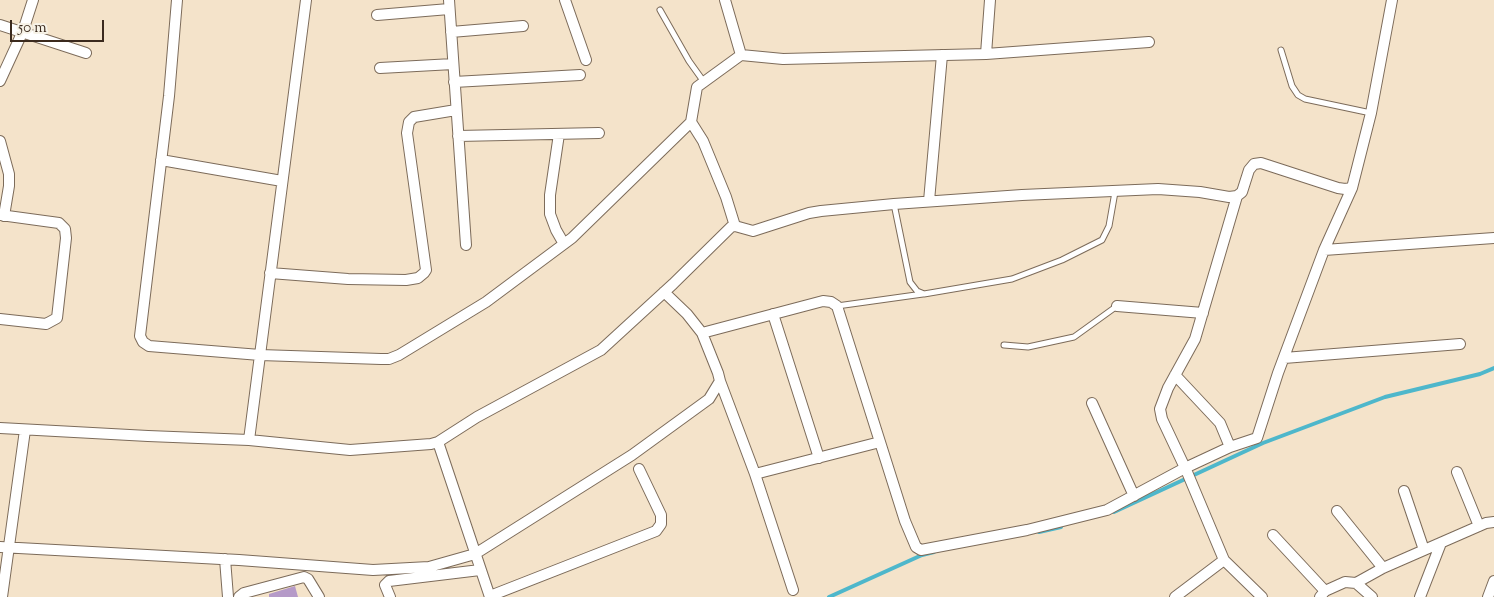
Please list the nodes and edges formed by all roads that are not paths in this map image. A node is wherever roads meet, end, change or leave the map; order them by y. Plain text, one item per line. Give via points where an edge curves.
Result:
1 (33, 0) edge
2 (177, 0) edge
3 (306, 0) edge
4 (565, 0) edge
5 (725, 0) edge
6 (990, 0) edge
7 (1392, 0) edge
8 (449, 5) edge
9 (660, 10) dead end
10 (377, 15) dead end
11 (0, 25) edge
12 (523, 26) dead end
13 (22, 31) junction
14 (451, 32) junction
15 (1149, 42) dead end
16 (1281, 50) dead end
17 (86, 53) dead end
18 (986, 54) junction
19 (741, 55) junction
20 (942, 55) junction
21 (586, 60) dead end
22 (453, 64) junction
23 (380, 68) dead end
24 (580, 75) dead end
25 (0, 81) edge
26 (454, 82) junction
27 (704, 82) junction
28 (456, 110) junction
29 (1371, 113) junction
30 (691, 122) junction
31 (559, 134) junction
32 (599, 134) dead end
33 (458, 136) junction
34 (0, 141) edge
35 (161, 160) junction
36 (282, 181) junction
37 (1352, 188) junction
38 (1116, 192) junction
39 (1237, 196) junction
40 (929, 201) junction
41 (894, 204) junction
42 (2, 215) edge
43 (735, 226) junction
44 (1494, 238) edge
45 (564, 244) junction
46 (466, 245) dead end
47 (1324, 250) junction
48 (270, 272) junction
49 (664, 292) junction
50 (924, 294) junction
51 (837, 306) junction
52 (1117, 306) joint
53 (1202, 313) junction
54 (773, 314) junction
55 (0, 318) edge
56 (702, 333) junction
57 (1460, 344) dead end
58 (1004, 345) dead end
59 (260, 354) junction
60 (1284, 358) junction
61 (1175, 375) junction
62 (720, 381) junction
63 (1092, 403) dead end
64 (0, 428) edge
65 (25, 430) junction
66 (248, 440) junction
67 (438, 442) junction
68 (880, 442) junction
69 (1230, 447) junction
70 (818, 458) junction
71 (639, 469) dead end
72 (1186, 470) junction
73 (1456, 472) dead end
74 (755, 474) junction
75 (1404, 490) dead end
76 (1134, 496) junction
77 (1337, 511) dead end
78 (1494, 522) edge
79 (1479, 526) junction
80 (1273, 535) dead end
81 (1441, 543) junction
82 (4, 548) edge
83 (1424, 550) junction
84 (475, 554) junction
85 (225, 559) junction
86 (1224, 560) junction
87 (1383, 568) junction
88 (480, 570) junction
89 (1494, 581) edge
90 (1356, 583) junction
91 (793, 590) dead end
92 (1323, 594) edge
93 (388, 596) edge
94 (490, 596) edge
95 (2, 597) edge
96 (228, 597) edge
97 (239, 597) edge
98 (319, 597) edge
99 (1175, 597) edge
100 (1262, 597) edge
101 (1372, 597) edge
102 (1420, 597) edge
103 (1488, 597) edge

1 - 13 street
2 - 35 street
3 - 36 street
4 - 21 street
5 - 19 street
6 - 18 street
7 - 29 street
8 - 10 street
8 - 14 street
9 - 27 lane
11 - 13 street
12 - 14 street
13 - 17 street
13 - 25 street
14 - 22 street
15 - 18 street
16 - 29 lane via 1298,95
18 - 20 street
19 - 20 street via 784,59
19 - 27 street
20 - 40 street
22 - 23 street
22 - 26 street
24 - 26 street
26 - 28 street
27 - 30 street via 697,87
28 - 33 street
28 - 48 street via 414,117 409,122 407,133 424,274 406,280
29 - 37 street
30 - 43 street via 706,149
30 - 45 street
31 - 32 street
31 - 33 street
31 - 45 street via 550,214
33 - 46 street
34 - 42 street via 9,174
35 - 36 street
35 - 59 street via 140,336 143,342 149,346
36 - 48 street
37 - 39 street via 1338,188 1261,163 1254,164 1249,170 1242,192
37 - 47 street
38 - 39 street via 1158,189
38 - 40 street
38 - 50 lane via 1109,226 1102,240 1012,279
39 - 53 street
40 - 41 street
41 - 43 street via 808,213 753,231
41 - 50 lane via 910,282
42 - 55 street via 59,223 65,229 66,238 57,318 46,324
43 - 49 street
44 - 47 street
45 - 59 street via 486,302 389,359
47 - 60 street
48 - 59 street
49 - 56 street
49 - 67 street via 601,350 477,417
50 - 51 lane
51 - 54 street via 823,301
51 - 68 street
52 - 53 street
52 - 58 lane via 1074,337 1028,347
53 - 61 street via 1195,338
54 - 56 street
54 - 70 street
56 - 62 street
57 - 60 street
59 - 66 street
60 - 69 street via 1257,438
61 - 69 street via 1214,415
61 - 72 street via 1160,409
62 - 74 street
62 - 84 street via 709,399 632,455
63 - 76 street
64 - 65 street
65 - 66 street
65 - 82 street
66 - 67 street via 350,450
67 - 84 street
68 - 70 street
68 - 76 street via 905,521 918,549 1096,514
69 - 72 street
70 - 74 street
71 - 94 street via 661,515 661,524 656,530
72 - 76 street
72 - 86 street
73 - 79 street
74 - 91 street
75 - 83 street
77 - 87 street
78 - 79 street
79 - 81 street
80 - 92 street
81 - 83 street
81 - 102 street
82 - 85 street
82 - 95 street
83 - 87 street
84 - 85 street via 429,567 388,570
84 - 88 street
85 - 96 street
86 - 99 street
86 - 100 street
87 - 90 street
88 - 93 street via 388,581
88 - 94 street
89 - 103 street
90 - 92 street via 1345,582
90 - 101 street
97 - 98 street via 304,577

